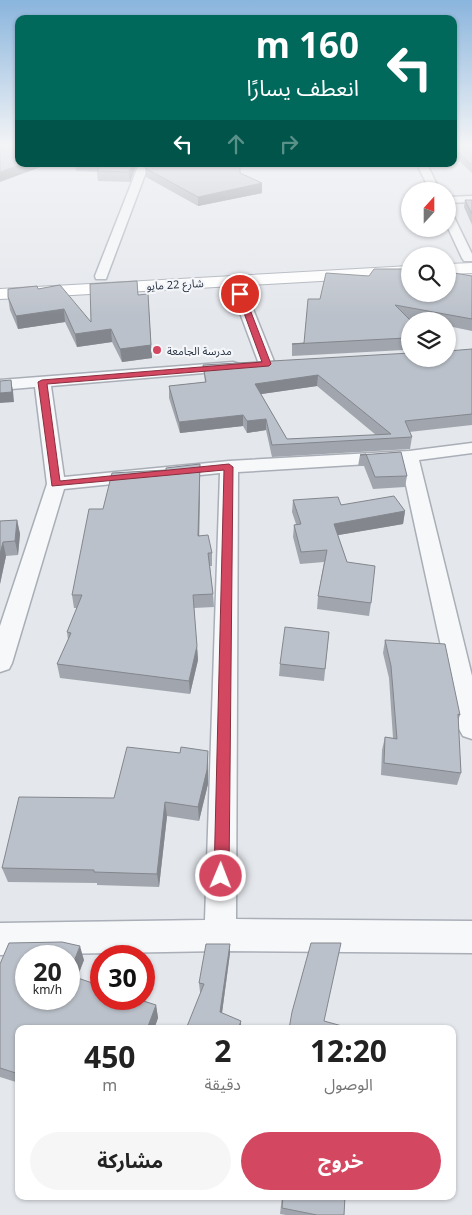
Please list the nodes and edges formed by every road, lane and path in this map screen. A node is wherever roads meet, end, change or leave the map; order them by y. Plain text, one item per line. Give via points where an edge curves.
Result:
1 (130, 202) edge
2 (456, 233) edge
3 (456, 260) edge
4 (401, 262) edge
5 (471, 262) edge
6 (456, 267) edge
7 (401, 271) edge
8 (241, 275) junction
9 (101, 276) junction
10 (0, 282) edge
11 (0, 294) edge
12 (286, 363) edge
13 (267, 364) junction
14 (42, 382) junction
15 (0, 385) edge
16 (472, 448) edge
17 (409, 456) junction
18 (229, 467) junction
19 (56, 484) junction
20 (0, 663) edge
21 (472, 729) edge
22 (220, 935) junction
23 (472, 937) edge
24 (0, 939) edge

1 - 9 street
2 - 5 street
3 - 5 main road
4 - 8 main road, شارع 22 مايو
5 - 6 main road
7 - 8 main road, شارع 22 مايو
8 - 9 main road, شارع 22 مايو
8 - 11 main road, شارع 22 مايو
8 - 13 street via 240,294
9 - 10 main road, شارع 22 مايو
12 - 13 street
13 - 14 street
14 - 15 street
14 - 19 street
16 - 17 street
17 - 18 street
17 - 21 street
18 - 19 street
18 - 22 street
19 - 20 street
22 - 23 street
22 - 24 street

